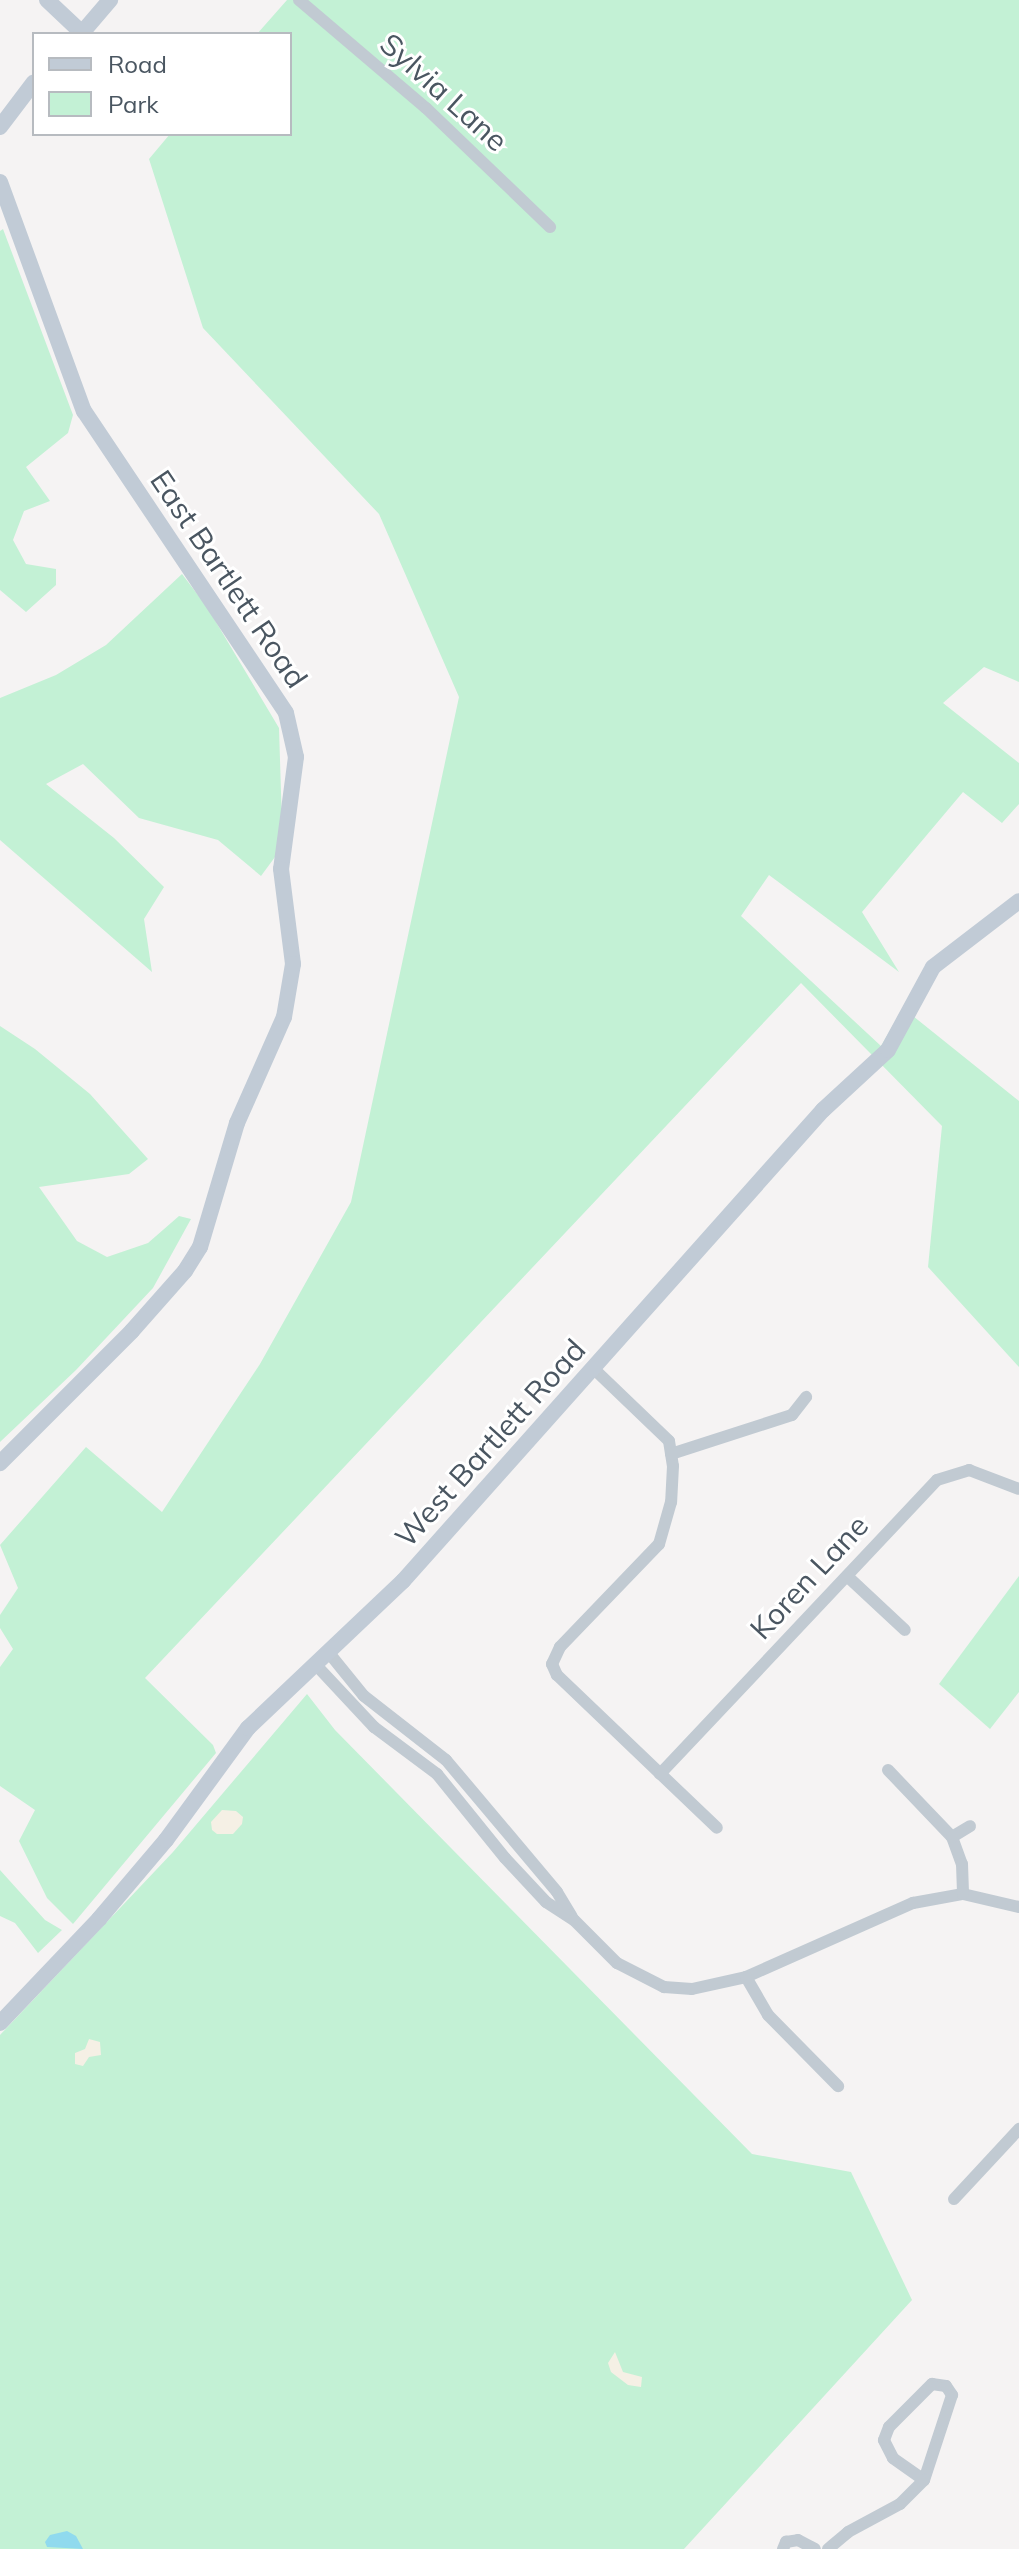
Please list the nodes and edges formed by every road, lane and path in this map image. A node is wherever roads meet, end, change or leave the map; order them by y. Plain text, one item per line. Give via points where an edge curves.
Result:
1 (47, 0) edge
2 (110, 0) edge
3 (299, 0) edge
4 (80, 32) edge
5 (82, 32) edge
6 (32, 85) edge
7 (0, 127) edge
8 (0, 182) edge
9 (550, 227) dead end
10 (1019, 901) edge
11 (594, 1369) junction
12 (806, 1397) dead end
13 (671, 1454) junction
14 (0, 1463) edge
15 (1019, 1489) edge
16 (847, 1576) junction
17 (905, 1630) dead end
18 (322, 1659) junction
19 (364, 1696) junction
20 (352, 1706) junction
21 (888, 1770) dead end
22 (660, 1774) junction
23 (970, 1826) dead end
24 (717, 1828) dead end
25 (952, 1837) junction
26 (546, 1880) junction
27 (535, 1890) junction
28 (963, 1894) junction
29 (1019, 1907) edge
30 (574, 1920) junction
31 (746, 1977) junction
32 (0, 2023) edge
33 (838, 2086) dead end
34 (1019, 2129) edge
35 (954, 2199) dead end
36 (924, 2480) junction
37 (783, 2549) edge
38 (815, 2549) edge
39 (828, 2549) edge

1 - 4 street
2 - 5 street
3 - 9 street, Sylvia Lane via 426,108
6 - 7 street
8 - 14 street, East Bartlett Road via 84,411 286,713 296,757 281,869 293,964 284,1017 237,1123 200,1247 132,1331
10 - 11 street, West Bartlett Road via 933,967 888,1050 823,1110
11 - 13 street via 669,1441
11 - 18 street, West Bartlett Road via 418,1566
12 - 13 street via 792,1415
13 - 22 street via 671,1502 659,1544 560,1647 552,1664 557,1675
15 - 16 street, Koren Lane via 969,1470 946,1475
16 - 17 street
16 - 22 street, Koren Lane
18 - 19 street
18 - 20 street
18 - 32 street, West Bartlett Road via 248,1728 166,1840
19 - 20 street
19 - 26 street via 446,1760
20 - 27 street via 437,1774
21 - 25 street
22 - 24 street
23 - 25 street
25 - 28 street via 962,1864
26 - 27 street
26 - 30 street
27 - 30 street
28 - 29 street
28 - 31 street via 913,1903
30 - 31 street via 617,1963 664,1987 692,1989
31 - 33 street via 768,2015
34 - 35 street
36 - 36 street via 952,2402 941,2384 932,2384 885,2435 884,2445 893,2458
36 - 39 street via 900,2504
37 - 38 street via 786,2542 803,2540

